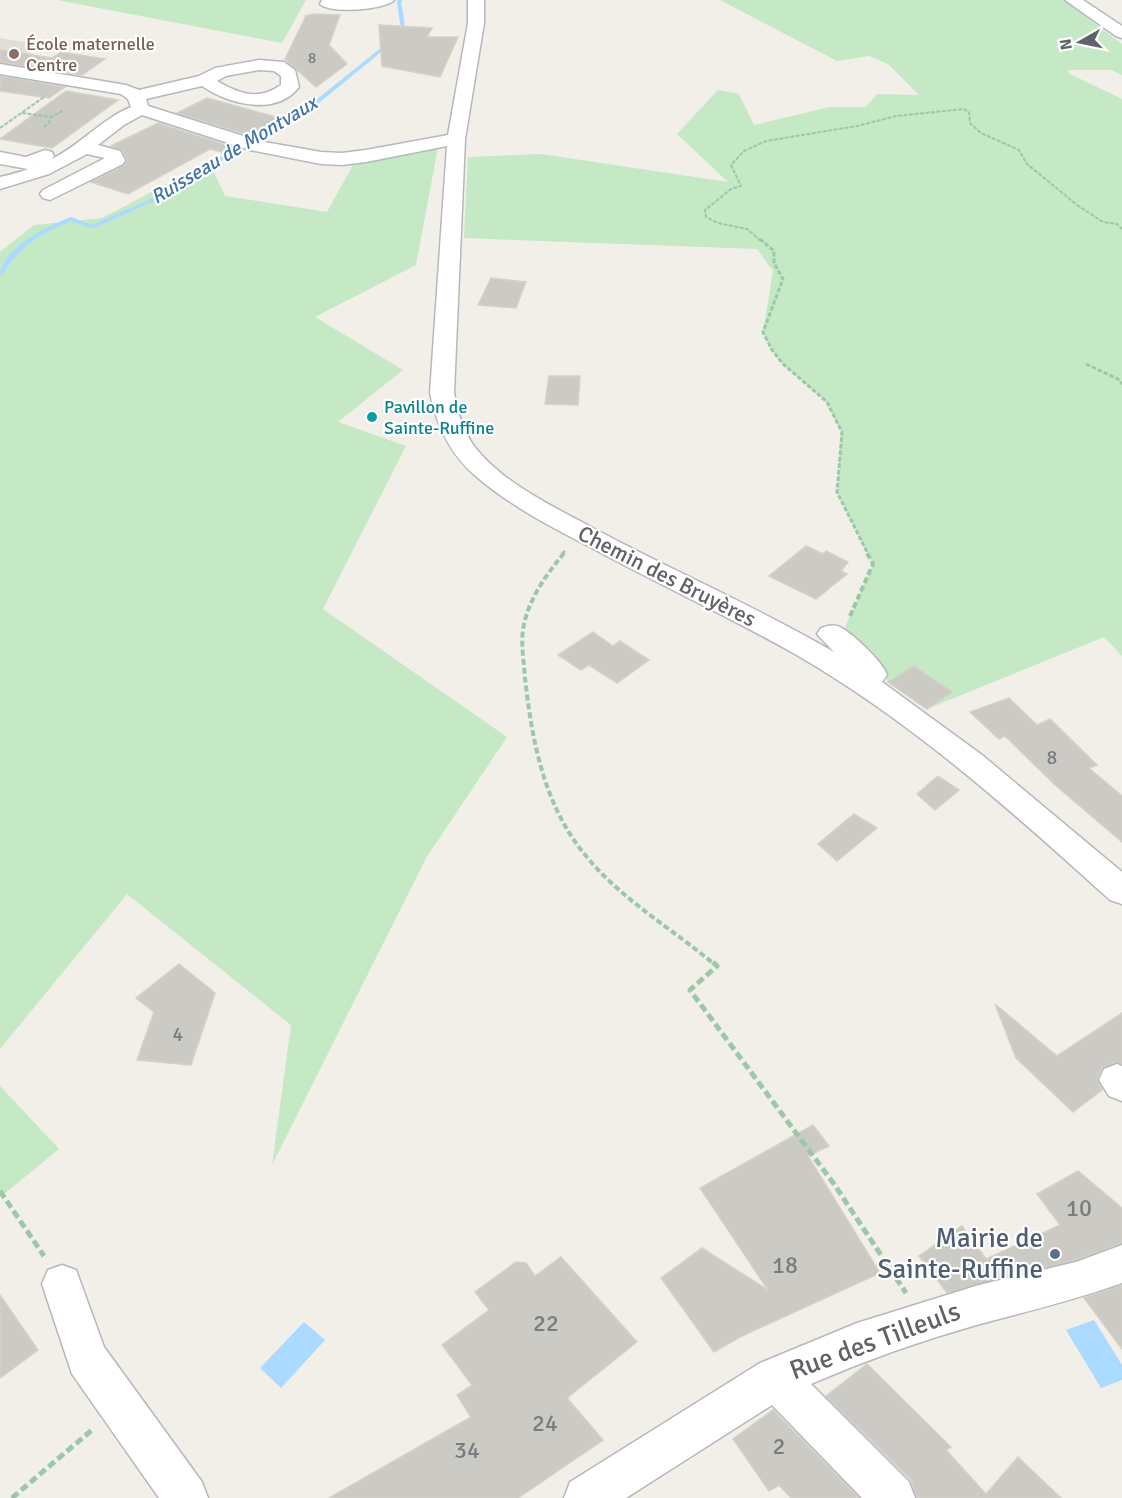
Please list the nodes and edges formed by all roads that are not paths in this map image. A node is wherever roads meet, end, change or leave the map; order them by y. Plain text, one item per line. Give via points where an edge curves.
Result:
1 (330, 0) edge
2 (386, 0) edge
3 (476, 0) edge
4 (1079, 1) edge
5 (1122, 33) edge
6 (0, 69) edge
7 (205, 80) dead end
8 (138, 103) junction
9 (456, 139) junction
10 (75, 146) junction
11 (0, 158) edge
12 (0, 183) edge
13 (50, 194) dead end
14 (835, 638) road end
15 (874, 690) junction
16 (1122, 891) edge
17 (1122, 1264) edge
18 (62, 1284) road end
19 (775, 1377) junction
20 (186, 1498) edge
21 (586, 1498) edge
22 (892, 1498) edge

1 - 2 street via 328,4 372,4
3 - 9 street, Chemin des Bruyères via 476,23
4 - 5 street
6 - 8 street via 126,90
7 - 8 street
8 - 9 street via 256,146 321,158 366,156
8 - 10 street
9 - 15 street, Chemin des Bruyères via 442,393 445,413 461,446 495,479 581,532 807,648
10 - 11 street via 28,163
10 - 12 street via 38,174
10 - 13 street via 114,155 116,160
14 - 15 street via 872,671
15 - 16 street, Chemin des Bruyères via 1021,802
17 - 19 street, Rue des Tilleuls via 1076,1281 979,1305 857,1343
18 - 20 street via 87,1359
19 - 21 street, Rue des Tilleuls
19 - 22 street

